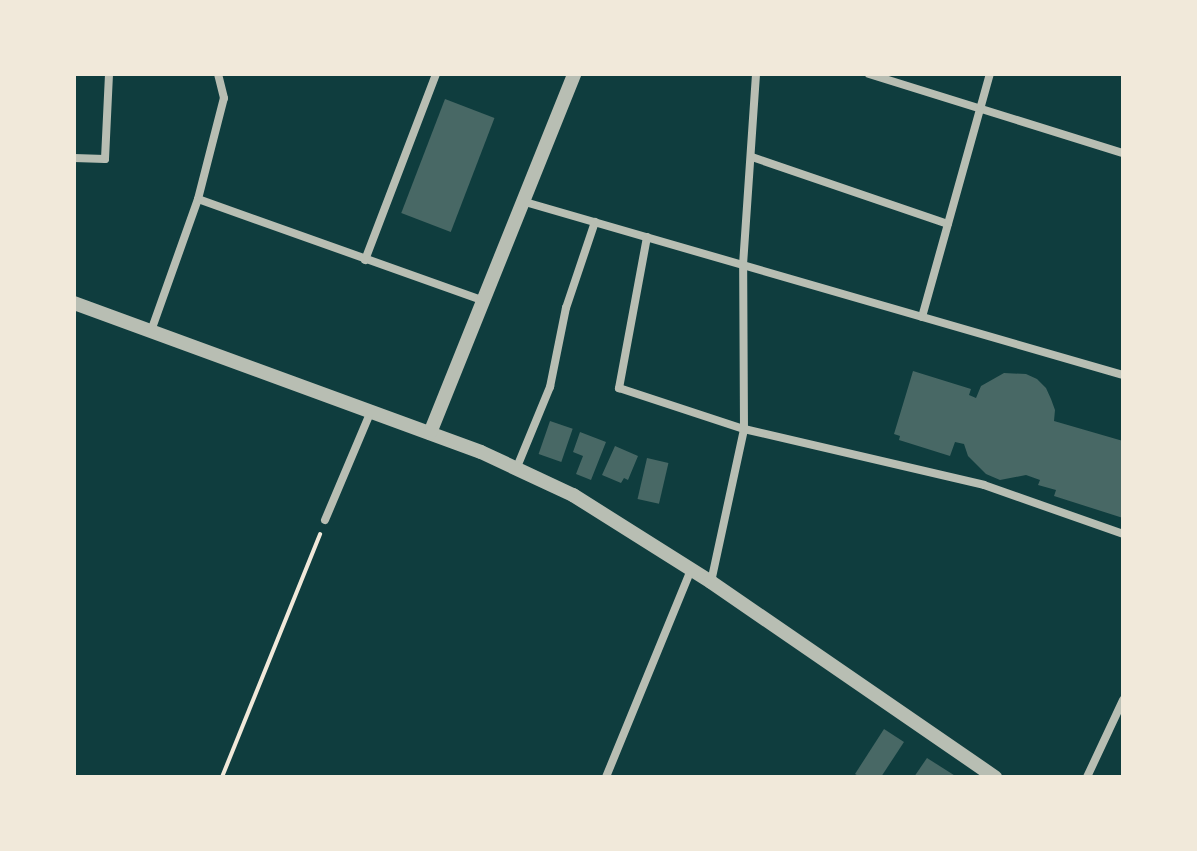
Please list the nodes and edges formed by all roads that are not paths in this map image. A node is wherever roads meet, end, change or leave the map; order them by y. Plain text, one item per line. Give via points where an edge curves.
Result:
1 (109, 74) edge
2 (218, 74) edge
3 (436, 74) edge
4 (574, 74) edge
5 (756, 74) edge
6 (869, 74) edge
7 (990, 74) edge
8 (980, 107) junction
9 (1123, 153) edge
10 (752, 157) junction
11 (74, 158) edge
12 (198, 199) junction
13 (525, 202) junction
14 (595, 222) junction
15 (948, 224) junction
16 (647, 237) junction
17 (365, 260) junction
18 (743, 265) junction
19 (484, 301) junction
20 (74, 303) edge
21 (922, 317) junction
22 (151, 331) junction
23 (1123, 374) edge
24 (371, 411) junction
25 (744, 429) junction
26 (430, 433) junction
27 (517, 467) junction
28 (325, 520) road end
29 (1123, 534) edge
30 (691, 570) junction
31 (711, 582) junction
32 (1123, 700) edge
33 (606, 777) edge
34 (995, 777) edge
35 (1087, 777) edge

1 - 11 street via 105,159
2 - 12 street via 224,98
3 - 17 street
4 - 13 street
5 - 10 street
6 - 8 street
7 - 8 street
8 - 9 street
8 - 15 street
10 - 15 street
10 - 18 street
12 - 17 street
12 - 22 street
13 - 14 street
13 - 19 street
14 - 16 street
14 - 27 street via 566,308 550,387
15 - 21 street
16 - 18 street
16 - 25 street via 619,388
17 - 19 street
18 - 21 street
18 - 25 street
19 - 26 street
20 - 22 street
21 - 23 street
22 - 24 street
24 - 26 street
24 - 28 street
25 - 29 street via 984,485
25 - 31 street
26 - 27 street
27 - 30 street via 573,495
30 - 31 street
30 - 33 street
31 - 34 street
32 - 35 street

